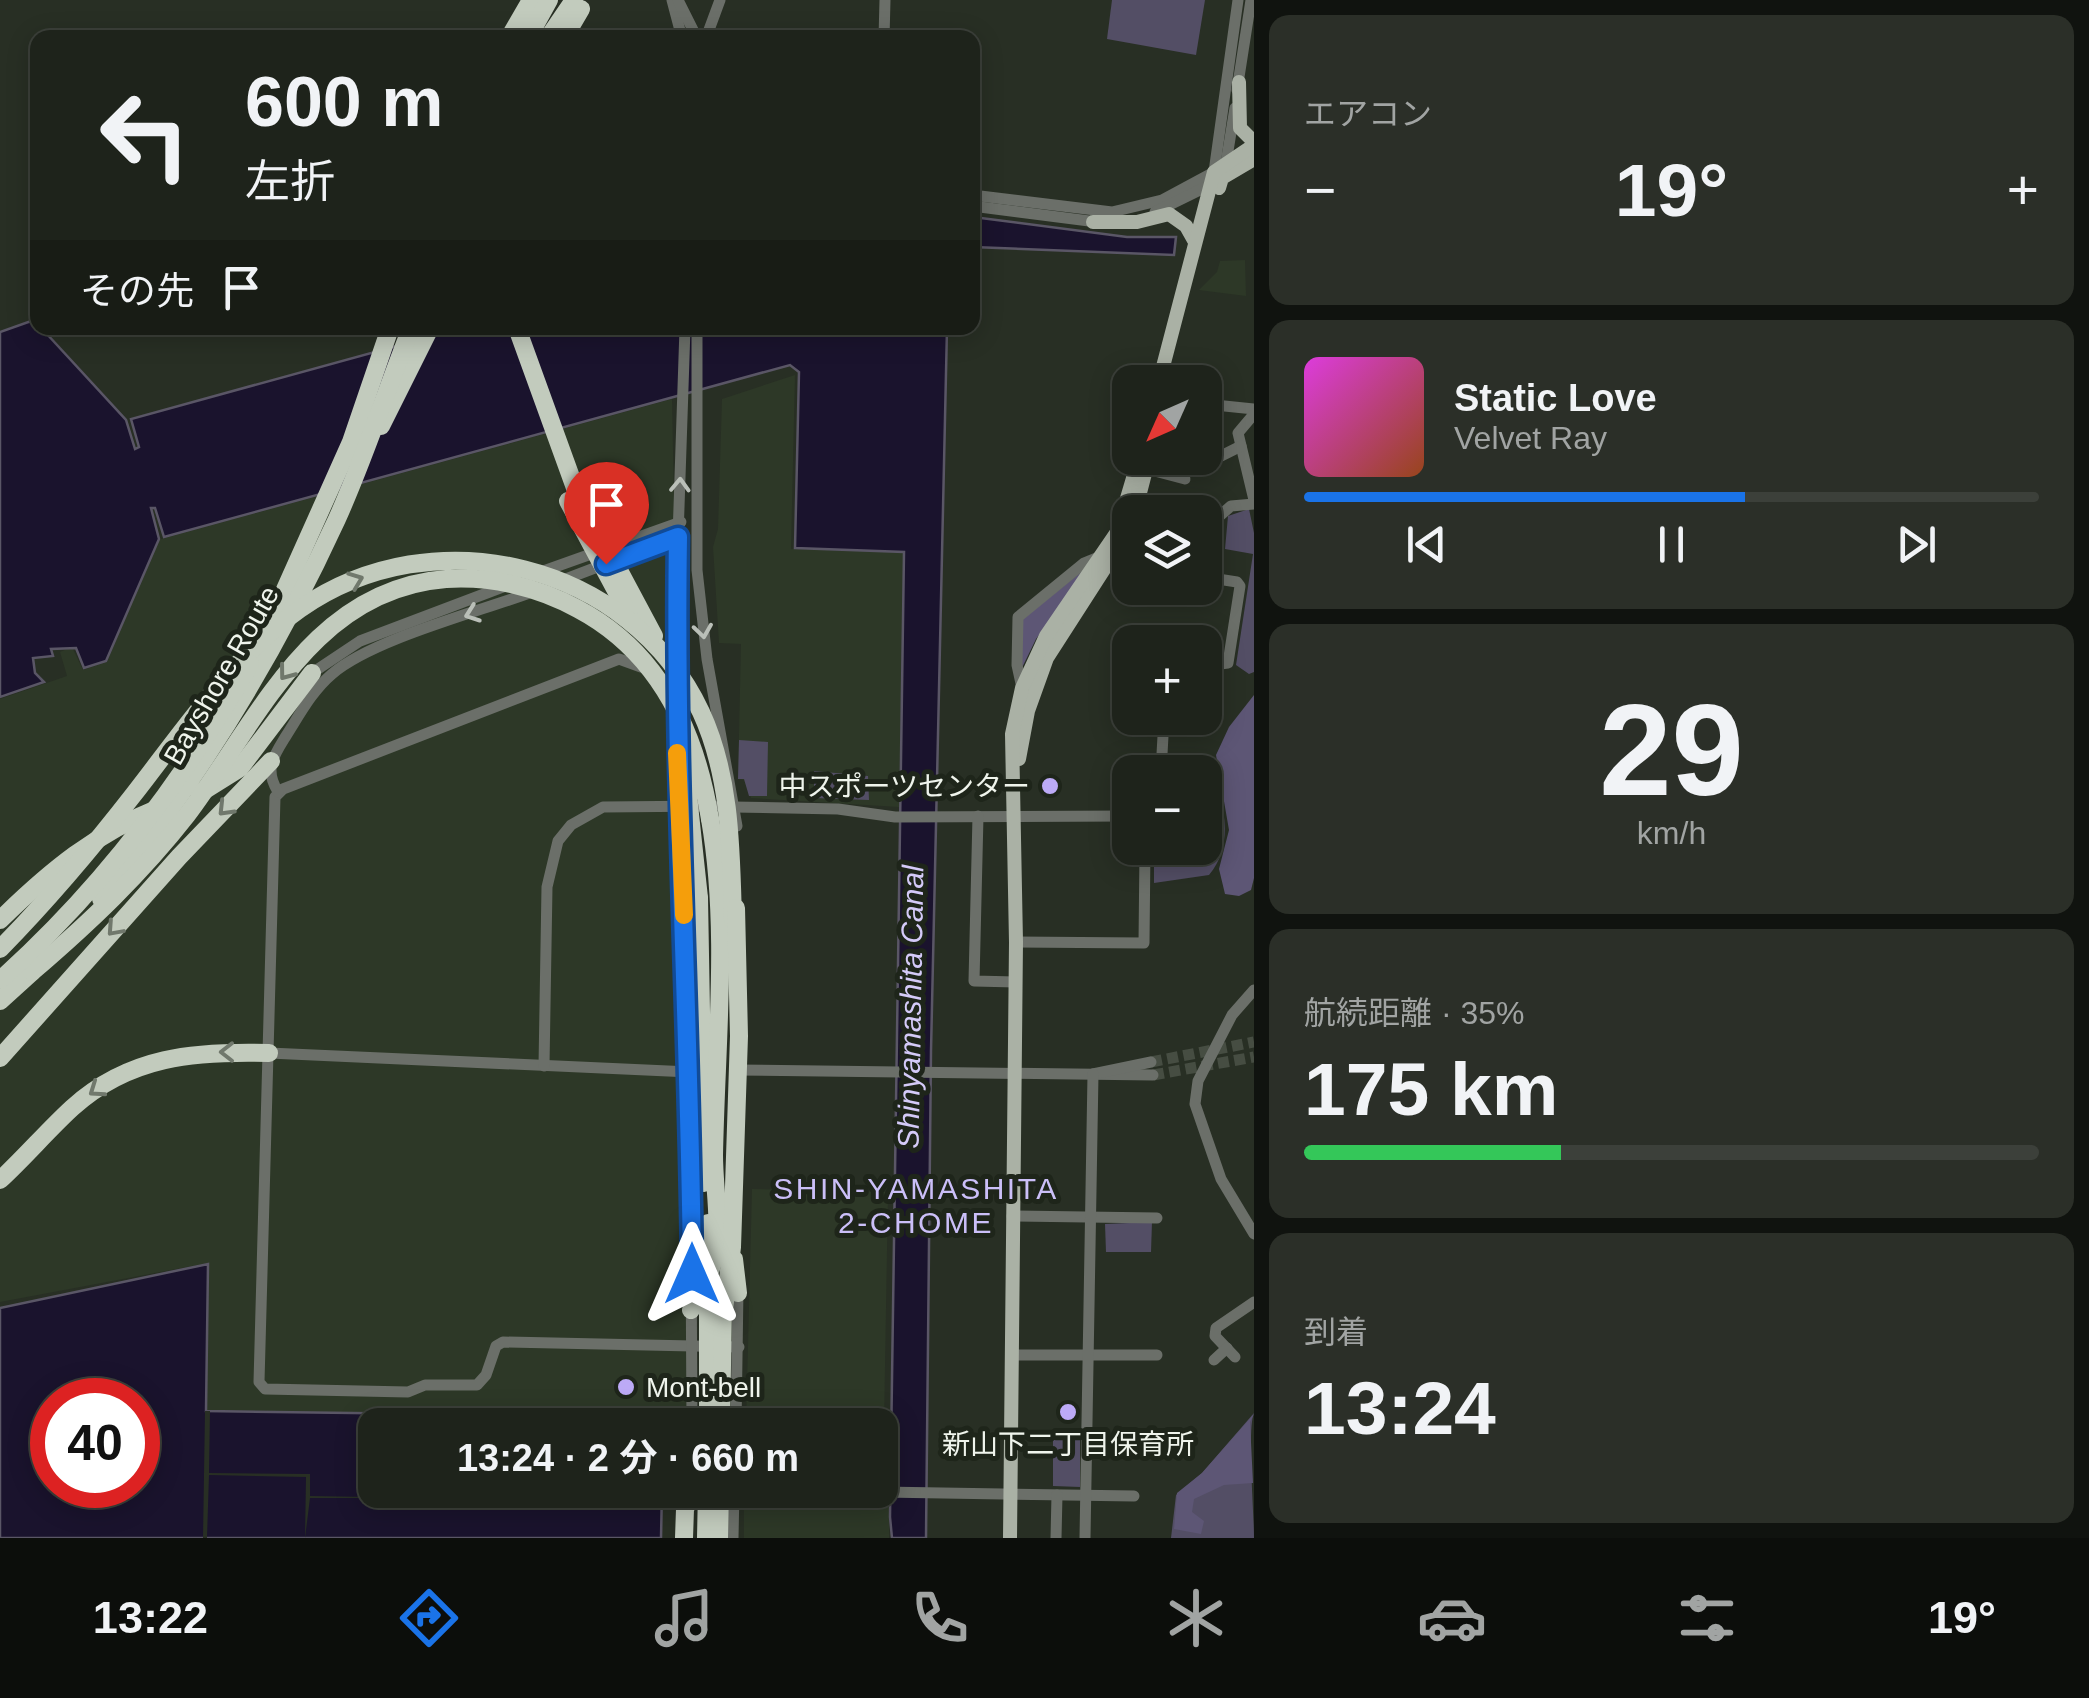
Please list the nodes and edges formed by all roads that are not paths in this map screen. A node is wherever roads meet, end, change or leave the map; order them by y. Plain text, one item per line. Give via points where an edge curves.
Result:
1 (522, 0) edge
2 (531, 0) edge
3 (539, 0) edge
4 (551, 0) edge
5 (568, 0) edge
6 (586, 0) edge
7 (595, 0) edge
8 (675, 0) edge
9 (720, 0) edge
10 (885, 0) edge
11 (1238, 0) edge
12 (1251, 0) edge
13 (509, 30) edge
14 (511, 30) edge
15 (530, 30) edge
16 (532, 30) edge
17 (550, 30) edge
18 (575, 30) edge
19 (577, 30) edge
20 (681, 30) edge
21 (692, 30) edge
22 (709, 30) edge
23 (884, 30) edge
24 (1239, 82) junction
25 (1254, 144) edge
26 (1254, 159) edge
27 (1218, 175) junction
28 (980, 196) edge
29 (980, 207) edge
30 (1093, 222) junction
31 (1195, 242) junction
32 (392, 335) edge
33 (392, 335) edge
34 (407, 335) edge
35 (426, 335) edge
36 (510, 335) edge
37 (520, 335) edge
38 (685, 335) edge
39 (696, 335) edge
40 (1162, 365) edge
41 (1172, 365) edge
42 (689, 395) junction
43 (1222, 407) edge
44 (1254, 412) edge
45 (1241, 446) junction
46 (1222, 455) edge
47 (1176, 475) edge
48 (1185, 479) dead end
49 (351, 485) junction
50 (1254, 502) edge
51 (1222, 513) edge
52 (678, 520) junction
53 (694, 528) junction
54 (678, 537) junction
55 (1112, 552) edge
56 (1112, 555) edge
57 (1112, 556) edge
58 (1222, 580) edge
59 (1222, 664) edge
60 (312, 673) joint
61 (676, 682) junction
62 (1022, 688) junction
63 (271, 761) junction
64 (1016, 779) junction
65 (724, 789) junction
66 (278, 792) junction
67 (679, 806) junction
68 (736, 806) junction
69 (1016, 815) junction
70 (978, 816) junction
71 (1112, 816) edge
72 (710, 820) junction
73 (1145, 865) edge
74 (0, 920) edge
75 (1016, 942) junction
76 (0, 949) edge
77 (32, 972) junction
78 (0, 980) edge
79 (1016, 982) junction
80 (1254, 990) edge
81 (0, 1001) edge
82 (269, 1052) junction
83 (0, 1058) edge
84 (544, 1066) junction
85 (1152, 1068) tunnel mouth
86 (735, 1070) junction
87 (690, 1072) junction
88 (1014, 1074) junction
89 (1093, 1074) junction
90 (0, 1180) edge
91 (1012, 1216) junction
92 (1090, 1216) junction
93 (1157, 1218) dead end
94 (708, 1223) junction
95 (1254, 1234) edge
96 (738, 1293) junction
97 (1254, 1302) edge
98 (691, 1310) junction
99 (723, 1317) junction
100 (692, 1346) junction
101 (739, 1347) junction
102 (1157, 1354) dead end
103 (1011, 1355) junction
104 (1088, 1355) junction
105 (1214, 1360) dead end
106 (692, 1408) edge
107 (708, 1408) edge
108 (721, 1408) edge
109 (737, 1408) edge
110 (898, 1492) edge
111 (1010, 1494) junction
112 (1057, 1495) junction
113 (1086, 1496) junction
114 (1134, 1496) dead end
115 (685, 1508) edge
116 (692, 1508) edge
117 (706, 1508) edge
118 (721, 1508) edge
119 (734, 1508) edge
120 (684, 1538) edge
121 (692, 1538) edge
122 (706, 1538) edge
123 (719, 1538) edge
124 (733, 1538) edge
125 (1010, 1538) edge
126 (1056, 1538) edge
127 (1086, 1538) edge

1 - 13 highway
2 - 14 highway
3 - 15 highway
4 - 16 highway
5 - 17 highway
6 - 18 highway
7 - 19 highway
8 - 20 street
8 - 21 street
9 - 22 street
10 - 23 street
11 - 27 street
12 - 24 street
24 - 25 main road via 1240,128
24 - 27 street
25 - 27 main road
26 - 27 main road
27 - 28 street via 1162,200 1112,212
27 - 30 street via 1156,212
27 - 31 main road
27 - 41 main road
29 - 30 street
30 - 31 main road via 1169,214
31 - 40 main road
32 - 78 highway, Bayshore Route, bridge via 294,575 229,700 127,846
33 - 78 highway, bridge via 316,534 232,701 132,844 69,917
34 - 49 highway, Bayshore Route, bridge
35 - 49 highway, bridge
36 - 94 highway, bridge via 567,498 658,668 677,718 698,898 700,1145
37 - 99 highway, bridge via 575,488 684,698 724,832 738,926 740,1036
38 - 42 street
39 - 42 street
52 -> 42 street
42 - 53 street
43 - 44 street
44 - 45 street via 1238,433
45 - 46 street
45 - 50 street
47 - 48 street
49 - 77 highway, Bayshore Route, bridge via 278,641 221,739 156,832
50 - 51 street
52 - 53 street
52 - 54 street
52 - 60 street via 360,641
53 - 54 street
53 -> 68 street via 707,659
54 - 61 street
54 -> 63 street via 349,662 310,698
55 - 62 street via 1084,563 1018,618
56 - 62 main road via 1046,636
57 - 64 main road via 1047,658 1028,711
58 - 59 street via 1240,586 1228,663
60 - 74 highway, bridge via 220,784 93,839
61 - 66 street via 619,659
61 - 67 street
62 - 64 main road via 1012,734
63 - 66 street
63 -> 83 highway
64 - 69 main road
76 -> 65 highway, bridge via 266,637 338,587 402,565 461,560 516,566 610,606 657,648 692,694
65 - 96 highway, bridge via 722,1162
65 - 99 highway, bridge via 733,920
66 - 82 street
67 - 68 street
67 - 84 street via 604,807 571,825 558,841 547,888
67 - 87 street
68 - 70 street
68 - 86 street
69 - 70 street
69 - 71 street
69 - 75 main road
70 - 79 street via 974,980
72 -> 77 highway, bridge via 695,754 674,703 610,630 564,602 513,585 459,578 409,585 348,611 308,646 148,863
72 - 94 highway
72 - 98 highway, bridge via 719,943 714,1258
73 - 75 street via 1144,943
75 - 79 main road
77 - 81 highway, Bayshore Route
79 - 88 main road
80 - 95 street via 1232,1015 1198,1081 1195,1104 1221,1179
82 - 84 street
82 -> 90 highway via 185,1054 130,1070 98,1087
82 - 100 street via 259,1382 265,1389 408,1392 426,1385 477,1385 504,1342
84 - 87 street
85 - 89 street
86 - 88 street
86 - 96 street
87 - 98 street
88 - 89 street
88 - 91 main road
89 - 92 street
91 - 92 street
91 - 103 main road
92 - 93 street
92 - 104 street
94 - 107 highway, bridge
96 - 101 street
97 - 105 street via 1216,1328 1215,1336 1231,1352
98 - 100 street
99 - 108 highway, bridge
100 - 101 street
100 - 106 street
101 - 109 street
102 - 104 street
103 - 104 street
103 - 111 main road
104 - 113 street
110 - 111 street
111 - 112 street
111 - 125 main road
112 - 113 street
112 - 126 street
113 - 114 street
113 - 127 street
115 - 120 highway
116 - 121 street
117 - 122 highway, bridge
118 - 123 highway, bridge
119 - 124 street

